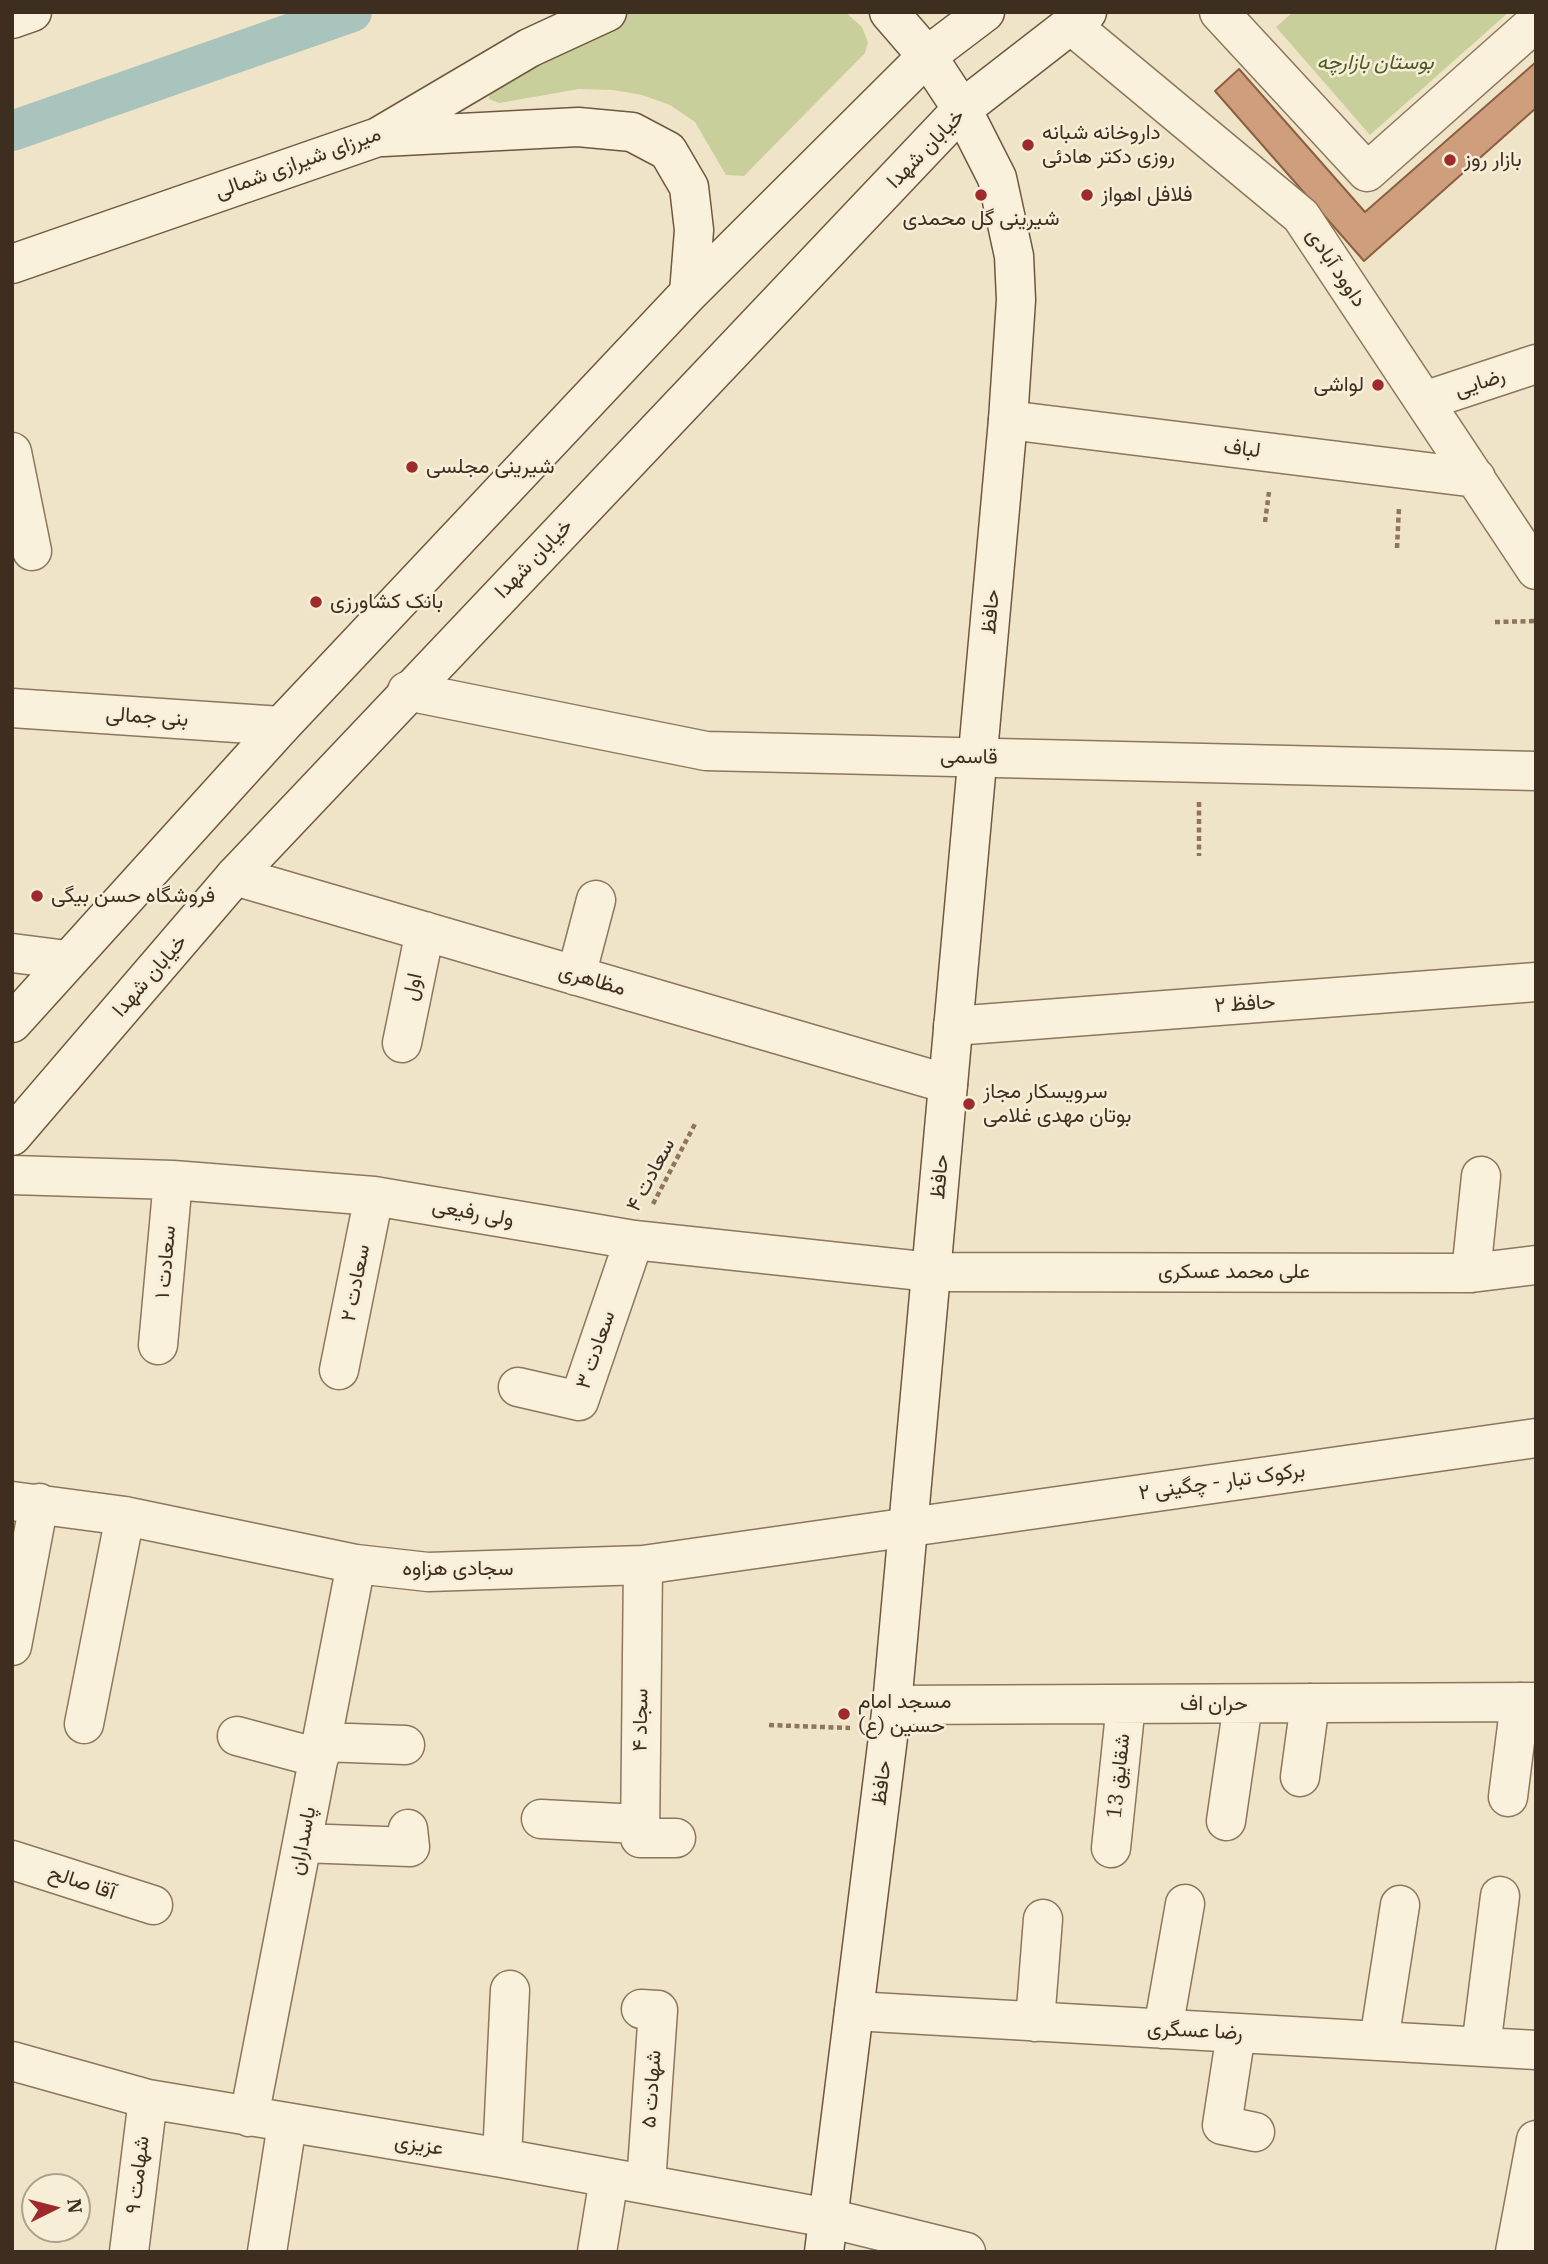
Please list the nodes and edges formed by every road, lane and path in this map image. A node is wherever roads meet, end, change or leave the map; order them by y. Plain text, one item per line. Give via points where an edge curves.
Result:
1 (32, 12) edge
2 (607, 12) edge
3 (889, 12) edge
4 (985, 12) edge
5 (1219, 12) edge
6 (1073, 17) edge
7 (12, 19) edge
8 (1536, 22) edge
9 (927, 56) junction
10 (962, 110) junction
11 (378, 137) junction
12 (12, 264) edge
13 (688, 293) junction
14 (1536, 365) edge
15 (1424, 401) junction
16 (1008, 420) junction
17 (12, 452) edge
18 (1476, 478) junction
19 (33, 551) dead end
20 (1536, 570) edge
21 (1536, 621) edge
22 (1495, 622) dead end
23 (407, 691) junction
24 (12, 708) edge
25 (281, 726) junction
26 (977, 757) junction
27 (1199, 762) junction
28 (1536, 771) edge
29 (1199, 856) dead end
30 (235, 876) junction
31 (596, 900) dead end
32 (425, 931) junction
33 (12, 953) edge
34 (67, 960) junction
35 (576, 976) junction
36 (1536, 982) edge
37 (12, 1023) edge
38 (953, 1026) junction
39 (402, 1043) dead end
40 (948, 1084) junction
41 (695, 1124) dead end
42 (12, 1136) edge
43 (12, 1175) edge
44 (1482, 1176) dead end
45 (173, 1180) junction
46 (374, 1196) junction
47 (634, 1240) junction
48 (1536, 1265) edge
49 (931, 1272) junction
50 (1471, 1273) junction
51 (159, 1345) dead end
52 (339, 1370) dead end
53 (518, 1387) dead end
54 (1536, 1438) edge
55 (26, 1502) edge
56 (125, 1516) junction
57 (908, 1527) junction
58 (356, 1564) junction
59 (643, 1565) junction
60 (12, 1646) edge
61 (1528, 1702) edge
62 (1310, 1703) junction
63 (1126, 1704) junction
64 (1243, 1704) junction
65 (891, 1717) junction
66 (85, 1724) dead end
67 (769, 1725) dead end
68 (237, 1737) dead end
69 (405, 1745) dead end
70 (321, 1750) junction
71 (1300, 1777) dead end
72 (1508, 1797) dead end
73 (541, 1819) dead end
74 (1226, 1821) dead end
75 (639, 1824) junction
76 (408, 1829) dead end
77 (676, 1838) dead end
78 (302, 1843) junction
79 (1111, 1848) dead end
80 (12, 1860) edge
81 (1500, 1896) dead end
82 (1185, 1904) dead end
83 (153, 1905) dead end
84 (1400, 1905) dead end
85 (1043, 1919) dead end
86 (510, 1990) dead end
87 (641, 2009) dead end
88 (854, 2011) junction
89 (1035, 2022) junction
90 (1163, 2029) junction
91 (1236, 2033) junction
92 (1379, 2041) junction
93 (1481, 2047) junction
94 (1536, 2050) edge
95 (12, 2062) edge
96 (148, 2099) junction
97 (249, 2117) junction
98 (288, 2124) junction
99 (1255, 2132) dead end
100 (1536, 2140) edge
101 (502, 2158) junction
102 (609, 2178) junction
103 (646, 2184) junction
104 (826, 2235) edge
105 (129, 2252) edge
106 (267, 2252) edge
107 (597, 2252) edge
108 (966, 2252) edge
109 (1515, 2252) edge

1 - 7 street
2 - 11 street, میرزای شیرازی شمالی via 529,48
3 - 9 street
4 - 9 street
5 - 8 street via 1367,172
6 - 10 street, خیابان شهدا
6 - 15 street, داوود آبادی via 1301,216
9 - 10 street, حافظ
9 - 13 street
10 - 16 street, حافظ via 997,178 1014,257 1016,300
10 - 23 street, خیابان شهدا
11 - 12 street, میرزای شیرازی شمالی
11 - 13 street via 578,127 632,132 668,151 689,187 694,230
13 - 25 street
14 - 15 street, رضایی
15 - 18 street, داوود آبادی
16 - 18 street, لباف
16 - 26 street, حافظ
17 - 19 street
18 - 20 street, داوود آبادی
21 - 22 path
23 - 26 street, قاسمی via 706,751
23 - 30 street, خیابان شهدا
24 - 25 street, بنی جمالی
25 - 34 street
26 - 27 street, قاسمی
26 - 38 street, حافظ
27 - 28 street, قاسمی
27 - 29 path
30 - 32 street, مظاهری
30 - 42 street, خیابان شهدا
31 - 35 street
32 - 35 street, مظاهری
32 - 39 street, اول
33 - 34 street
34 - 37 street
35 - 40 street, مظاهری
36 - 38 street, حافظ ۲
38 - 40 street, حافظ
40 - 49 street, حافظ
41 - 47 path, سعادت ۴
43 - 45 street, ولی رفیعی
44 - 50 street
45 - 46 street, ولی رفیعی
45 - 51 street, سعادت ۱
46 - 47 street, ولی رفیعی
46 - 52 street, سعادت ۲
47 - 49 street, ولی رفیعی
47 - 53 street, سعادت ۳ via 579,1401
48 - 50 street, علی محمد عسکری
49 - 50 street, علی محمد عسکری
49 - 57 street, حافظ
54 - 57 street, برکوک تبار - چگینی ۲
55 - 56 street, سجادی هزاوه
55 - 60 street
56 - 58 street, سجادی هزاوه
56 - 66 street
57 - 59 street, سجادی هزاوه
57 - 65 street, حافظ
58 - 59 street, سجادی هزاوه via 428,1572
58 - 70 street, پاسداران
59 - 75 street, سجاد ۴
61 - 62 street, حران اف
61 - 72 street
62 - 64 street, حران اف
62 - 71 street
63 - 64 street, حران اف
63 - 65 street, حران اف
63 - 79 street, شقایق 13
64 - 74 street
65 - 67 path
65 - 88 street, حافظ
68 - 70 street
69 - 70 street
70 - 78 street, پاسداران
73 - 75 street
75 - 77 street via 640,1838
76 - 78 street via 410,1847
78 - 97 street, پاسداران
80 - 83 street, آقا صالح
81 - 93 street
82 - 90 street
84 - 92 street
85 - 89 street
86 - 101 street
87 - 103 street, شهادت ۵ via 658,2010
88 - 89 street, رضا عسگری
88 - 104 street, حافظ
89 - 90 street, رضا عسگری
90 - 91 street, رضا عسگری
91 - 92 street, رضا عسگری
91 - 99 street via 1222,2125
92 - 93 street, رضا عسگری
93 - 94 street, رضا عسگری
95 - 96 street, عزیزی
96 - 97 street, عزیزی
96 - 105 street, شهامت ۹
97 - 98 street, عزیزی
98 - 101 street, عزیزی
98 - 106 street
100 - 109 street
101 - 102 street, عزیزی
102 - 103 street, عزیزی
102 - 107 street
103 - 104 street, عزیزی
104 - 108 street, عزیزی

